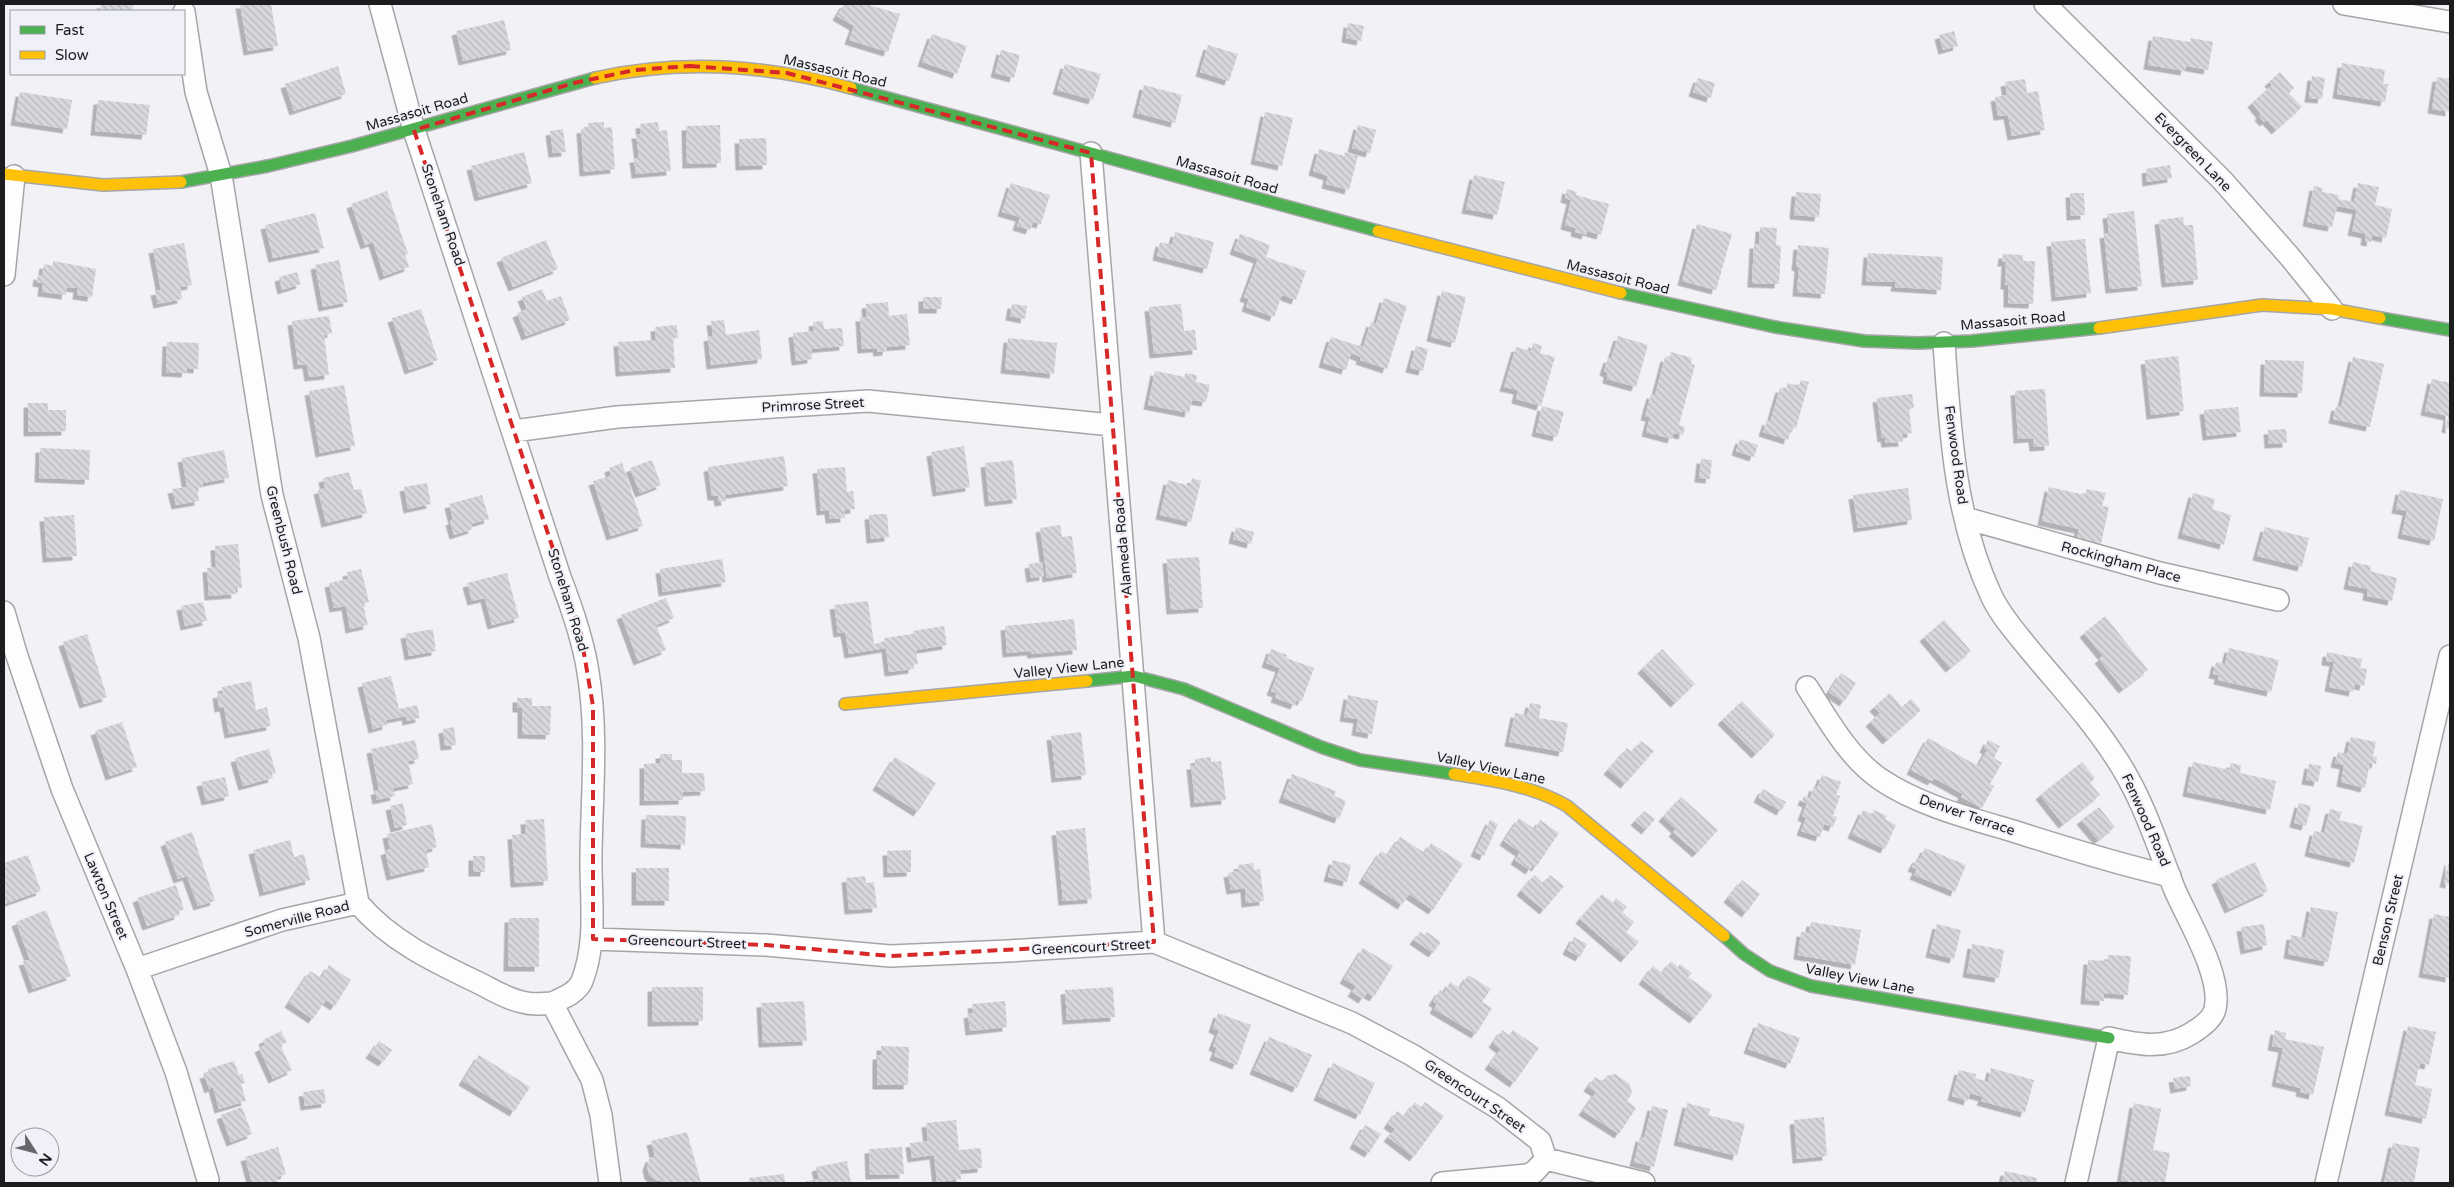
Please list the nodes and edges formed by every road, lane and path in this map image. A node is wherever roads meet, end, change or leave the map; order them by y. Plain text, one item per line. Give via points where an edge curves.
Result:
1 (380, 4) edge
2 (2045, 4) edge
3 (2344, 4) edge
4 (185, 19) edge
5 (2450, 22) edge
6 (414, 130) junction
7 (1091, 152) junction
8 (9, 175) edge
9 (221, 175) junction
10 (4, 275) edge
11 (2332, 309) junction
12 (2450, 330) edge
13 (1944, 342) junction
14 (1112, 426) junction
15 (514, 431) junction
16 (1965, 518) junction
17 (2278, 600) dead end
18 (4, 612) edge
19 (2450, 656) edge
20 (1134, 676) junction
21 (1807, 687) dead end
22 (845, 704) dead end
23 (2170, 876) junction
24 (358, 903) junction
25 (592, 939) junction
26 (1154, 942) junction
27 (137, 969) junction
28 (552, 1003) junction
29 (2109, 1038) junction
30 (1546, 1159) junction
31 (208, 1180) dead end
32 (610, 1183) edge
33 (1442, 1183) edge
34 (1644, 1183) edge
35 (2076, 1183) edge
36 (2326, 1183) edge

1 - 6 street, Stoneham Road
2 - 11 street, Evergreen Lane via 2222,180
3 - 5 street
4 - 9 street, Greenbush Road via 196,92
6 - 7 main road, Massasoit Road via 574,83 635,70 690,66 803,77
6 - 9 main road, Massasoit Road via 316,156
6 - 15 street, Stoneham Road
7 - 13 main road, Massasoit Road via 1369,230 1647,300 1775,327 1864,341
7 - 14 street, Alameda Road
8 - 9 main road, Massasoit Road via 90,183 164,184
8 - 10 street
9 - 24 street, Greenbush Road via 272,495 309,638
11 - 12 main road, Massasoit Road
11 - 13 main road, Massasoit Road via 2262,305 2133,324
13 - 16 street, Fenwood Road via 1951,435
14 - 15 street, Primrose Street via 868,401 618,417
14 - 20 street, Alameda Road
15 - 25 street, Stoneham Road via 580,630 588,670 596,766 591,854
16 - 17 street, Rockingham Place via 2160,573
16 - 23 street, Fenwood Road via 1992,598 2126,772
18 - 27 street, Lawton Street via 62,789
19 - 36 street, Benson Street
20 - 22 main road, Valley View Lane
20 - 26 street, Alameda Road
20 - 29 main road, Valley View Lane via 1184,689 1321,747 1360,760 1509,784 1552,797 1568,806 1744,954 1760,966 1792,980
21 - 23 street, Denver Terrace via 1836,732 1865,765 1902,792 2086,856
23 - 29 street, Fenwood Road via 2208,965 2216,996 2215,1011 2196,1030 2166,1045 2132,1044
24 - 27 street, Somerville Road via 282,920
24 - 28 street, Somerville Road via 389,933 453,971 521,1002
25 - 26 street, Greencourt Street via 766,945 890,956
25 - 28 street, Stoneham Road via 581,983 573,993
26 - 30 street, Greencourt Street via 1352,1022 1412,1055 1498,1108 1540,1141
27 - 31 street, Lawton Street via 176,1072
28 - 32 street via 592,1080 601,1116
29 - 35 street
30 - 33 street via 1527,1175
30 - 34 street

